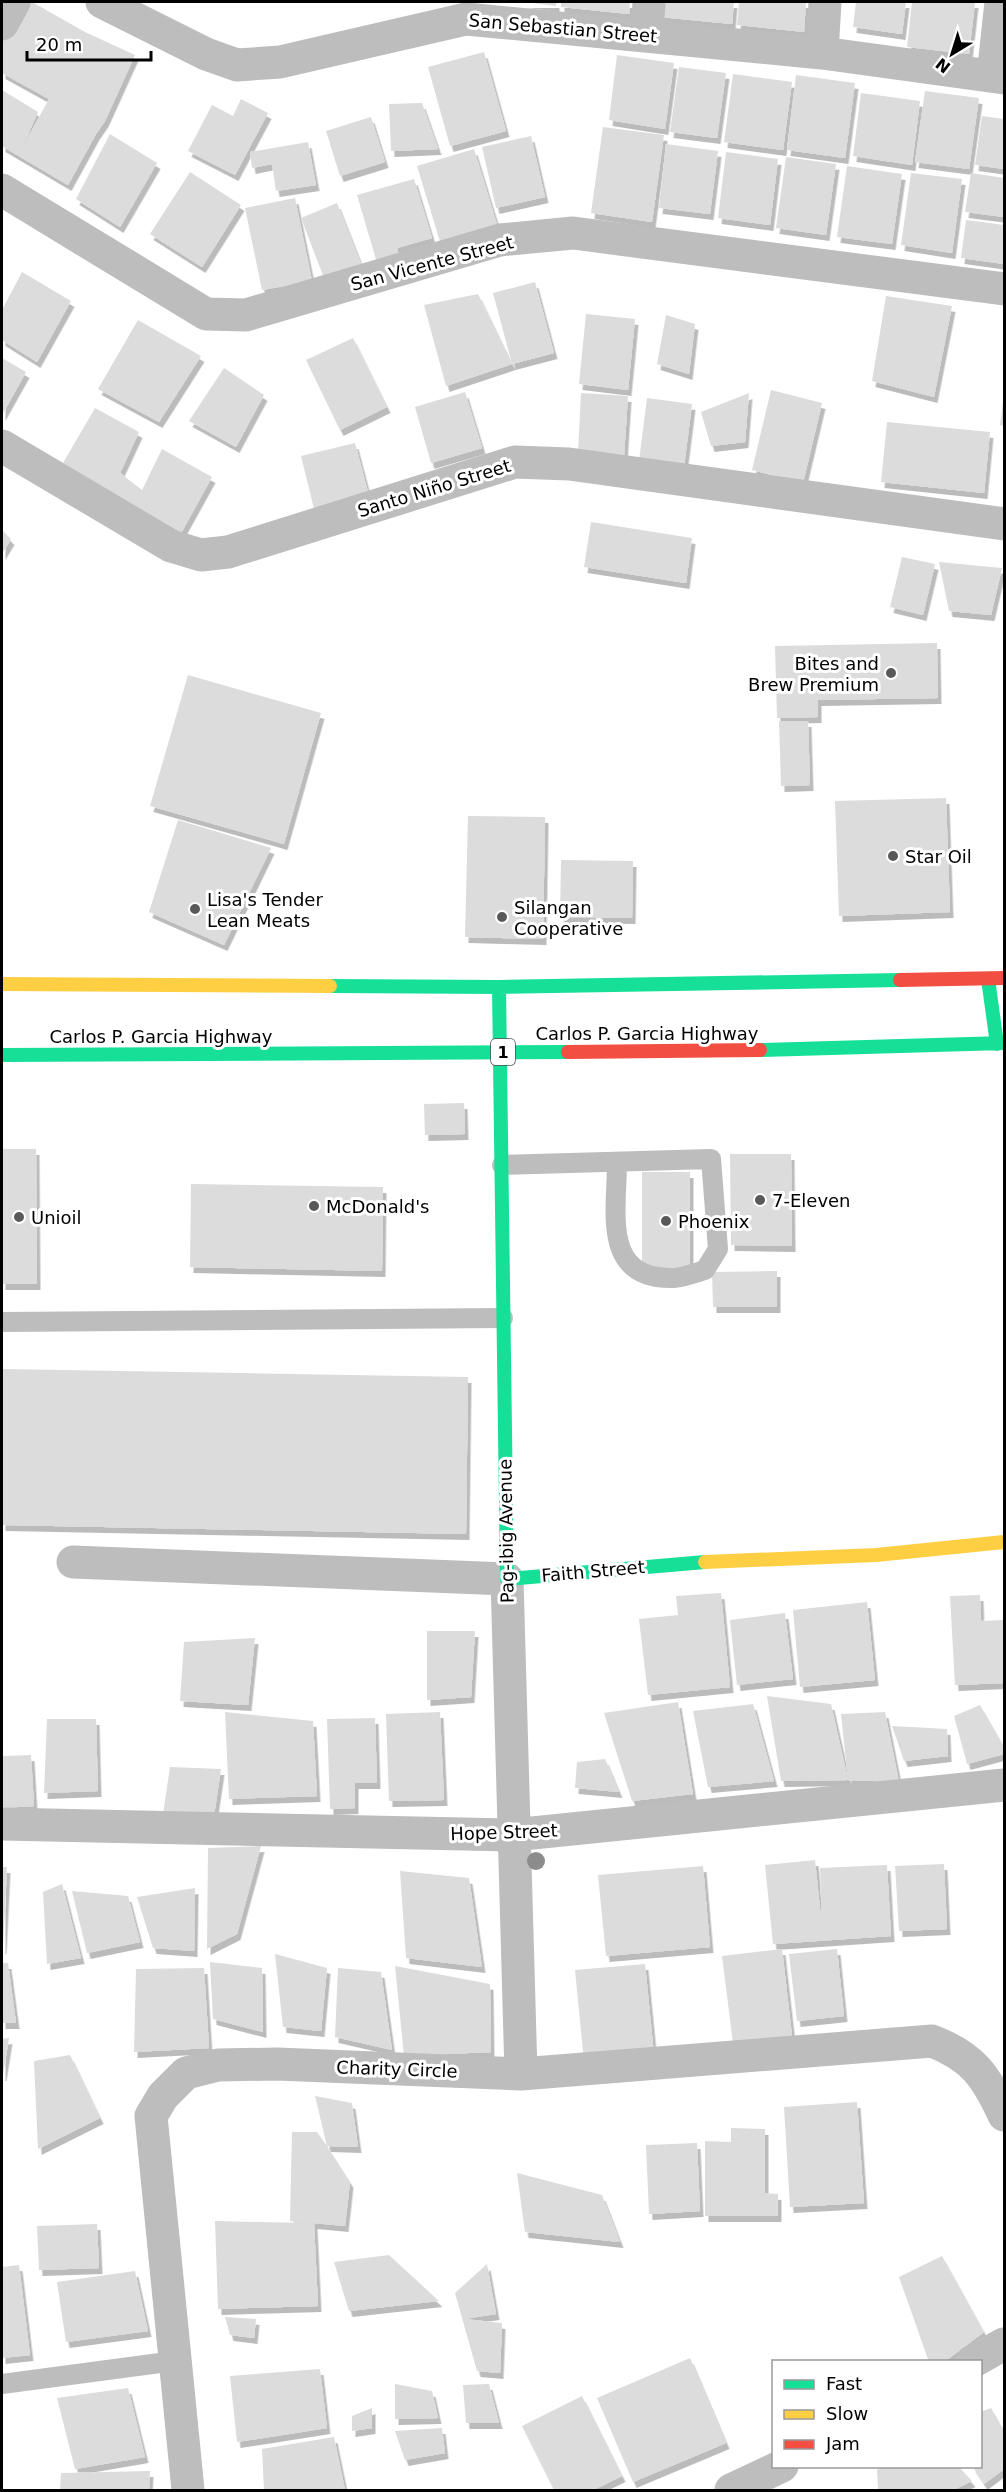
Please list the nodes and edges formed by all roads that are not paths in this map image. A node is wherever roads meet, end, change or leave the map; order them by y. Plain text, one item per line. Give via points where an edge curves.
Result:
1 (14, 2) edge
2 (102, 2) edge
3 (649, 2) edge
4 (825, 2) edge
5 (1000, 2) edge
6 (466, 10) edge
7 (2, 24) edge
8 (647, 35) junction
9 (822, 53) junction
10 (999, 77) edge
11 (2, 190) edge
12 (1005, 289) edge
13 (2, 446) edge
14 (1005, 524) edge
15 (1005, 978) edge
16 (988, 979) junction
17 (2, 984) edge
18 (499, 987) junction
19 (1001, 1043) edge
20 (501, 1052) junction
21 (2, 1055) edge
22 (617, 1162) junction
23 (502, 1166) junction
24 (504, 1318) junction
25 (2, 1322) edge
26 (1005, 1542) edge
27 (73, 1562) dead end
28 (507, 1579) junction
29 (1005, 1785) edge
30 (2, 1824) edge
31 (513, 1835) junction
32 (521, 2074) junction
33 (1005, 2115) edge
34 (1005, 2344) edge
35 (974, 2360) edge
36 (175, 2361) junction
37 (2, 2384) edge
38 (777, 2477) edge
39 (188, 2490) edge
40 (731, 2490) edge

1 - 7 street
2 - 6 street, San Sebastian Street via 206,54 237,65 280,62
3 - 8 street
4 - 9 street
5 - 10 street
6 - 8 street, San Sebastian Street
8 - 9 street, San Sebastian Street
9 - 10 street, San Sebastian Street
11 - 12 street, San Vicente Street via 206,314 246,315 500,240 573,233
13 - 14 street, Santo Niño Street via 171,546 201,555 228,552 515,462 568,464
15 - 16 main road
16 - 18 main road
16 - 19 main road
17 - 18 main road
18 - 20 main road, Pag-ibig Avenue
19 - 20 main road, Carlos P. Garcia Highway / 1 via 825,1050
20 - 21 main road, Carlos P. Garcia Highway / 1
20 - 23 main road, Pag-ibig Avenue
22 - 22 lane via 618,1245 628,1265 647,1275 675,1278 705,1270 718,1249 711,1159
22 - 23 lane
23 - 24 main road, Pag-ibig Avenue
24 - 25 lane
24 - 28 main road, Pag-ibig Avenue
26 - 28 main road, Faith Street via 876,1555 688,1563
27 - 28 street, Faith Street
28 - 31 street, Pag-ibig Avenue
29 - 31 street, Hope Street
30 - 31 street, Hope Street
31 - 32 street, Pag-ibig Avenue
32 - 33 street, Charity Circle via 932,2041 974,2065 990,2085
32 - 36 street, Charity Circle via 277,2064 218,2066 186,2073 151,2116
34 - 35 street
36 - 37 lane
36 - 39 street, Charity Circle
38 - 40 street

